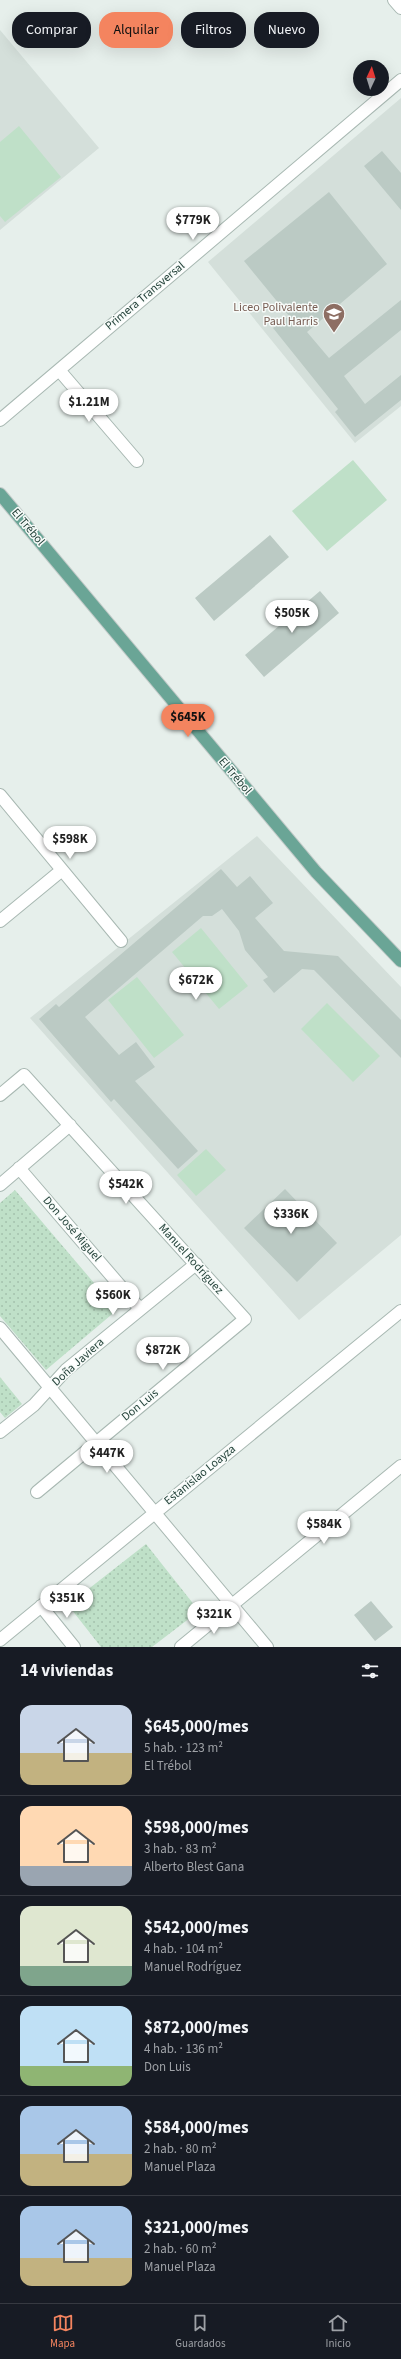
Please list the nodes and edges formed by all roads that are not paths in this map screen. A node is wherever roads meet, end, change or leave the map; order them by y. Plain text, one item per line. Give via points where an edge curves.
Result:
1 (394, 0) edge
2 (401, 8) edge
3 (401, 80) edge
4 (59, 370) junction
5 (0, 420) edge
6 (137, 461) dead end
7 (0, 494) edge
8 (0, 795) edge
9 (62, 870) junction
10 (0, 921) edge
11 (121, 941) dead end
12 (401, 961) edge
13 (0, 1095) edge
14 (70, 1125) junction
15 (19, 1168) junction
16 (0, 1185) edge
17 (196, 1264) junction
18 (140, 1309) junction
19 (401, 1311) edge
20 (245, 1318) joint
21 (0, 1328) edge
22 (50, 1388) junction
23 (0, 1432) edge
24 (96, 1442) junction
25 (401, 1466) edge
26 (37, 1492) dead end
27 (155, 1513) junction
28 (232, 1605) junction
29 (41, 1606) junction
30 (0, 1640) edge
31 (74, 1647) edge
32 (181, 1647) edge
33 (267, 1647) edge

1 - 2 street
3 - 4 street, Primera Transversal
4 - 5 street, Primera Transversal
4 - 6 street
7 - 12 main road, El Trébol via 311,866
8 - 9 street
9 - 10 street
9 - 11 street
13 - 14 street, Manuel Rodríguez via 24,1075
14 - 15 street
14 - 17 street, Manuel Rodríguez
15 - 16 street
15 - 18 street, Don José Miguel
17 - 18 street, Doña Javiera
17 - 20 street, Manuel Rodríguez
18 - 22 street, Doña Javiera via 66,1370
19 - 27 street, Estanislao Loayza
20 - 24 street, Don Luis
21 - 22 street
22 - 23 street, Doña Javiera
22 - 24 street
24 - 26 street, Don Luis
24 - 27 street
25 - 28 street
27 - 28 street
27 - 29 street, Estanislao Loayza
28 - 32 street
28 - 33 street
29 - 30 street, Estanislao Loayza
29 - 31 street

